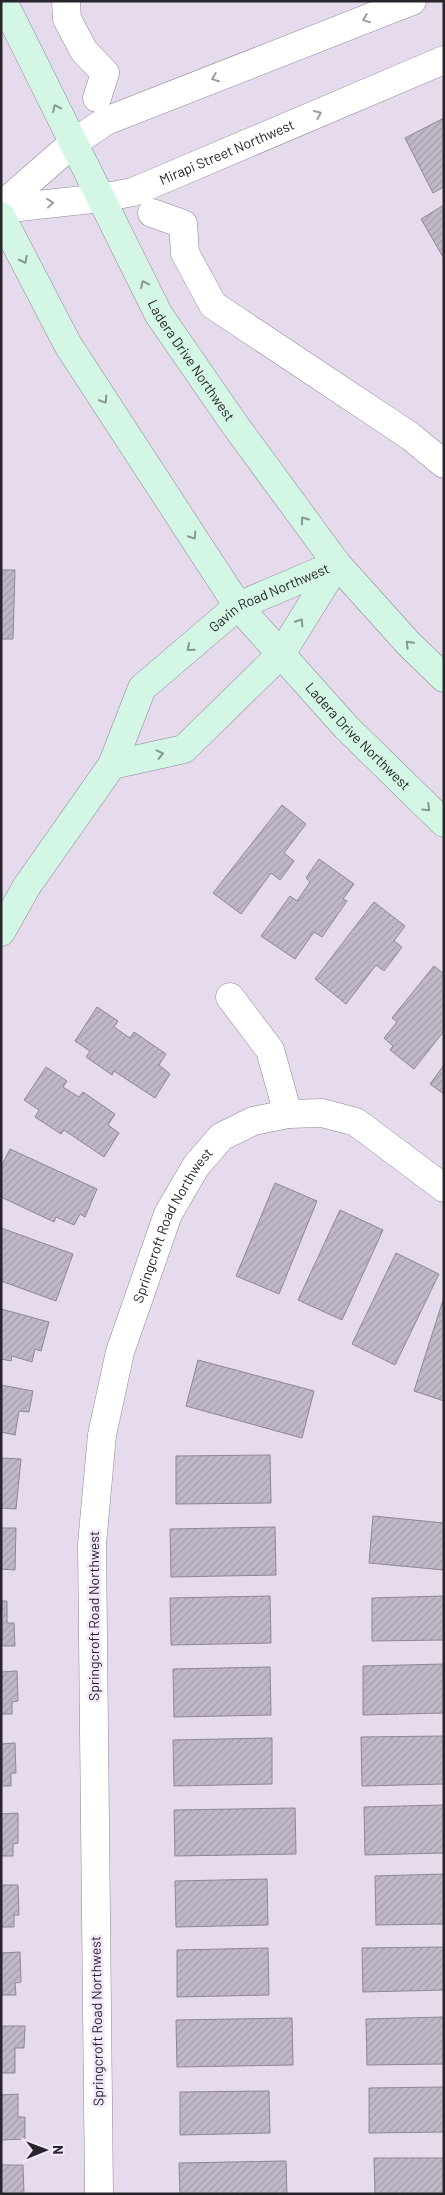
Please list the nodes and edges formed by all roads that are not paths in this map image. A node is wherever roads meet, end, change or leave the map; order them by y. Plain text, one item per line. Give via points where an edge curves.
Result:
1 (3, 1) edge
2 (66, 1) edge
3 (412, 1) edge
4 (444, 60) edge
5 (97, 98) dead end
6 (73, 143) junction
7 (101, 198) junction
8 (1, 207) edge
9 (152, 212) dead end
10 (1, 216) edge
11 (444, 464) edge
12 (337, 564) junction
13 (238, 606) junction
14 (281, 654) junction
15 (444, 678) edge
16 (112, 765) junction
17 (444, 823) edge
18 (1, 932) edge
19 (230, 997) dead end
20 (288, 1114) junction
21 (444, 1188) edge
22 (100, 2194) edge

6 -> 1 main road, Ladera Drive Northwest
2 - 5 street via 66,19 84,51 105,73
3 -> 6 street, Mirapi Street Northwest via 106,121
7 -> 4 street, Mirapi Street Northwest via 133,192
6 - 7 main road, Ladera Drive Northwest
6 - 8 street, Mirapi Street Northwest
8 -> 7 street, Mirapi Street Northwest
12 -> 7 main road, Ladera Drive Northwest via 234,425 159,315
9 - 11 street via 183,224 185,253 213,305 410,436
10 -> 13 main road, Ladera Drive Northwest via 68,345
12 - 13 main road, Gavin Road Northwest
14 -> 12 main road, Gavin Road Northwest
15 -> 12 main road, Ladera Drive Northwest
13 - 14 main road, Ladera Drive Northwest
13 -> 16 main road, Gavin Road Northwest via 142,688
16 -> 14 main road, Gavin Road Northwest via 184,749
14 -> 17 main road, Ladera Drive Northwest via 346,726
16 - 18 main road, Gavin Road Northwest via 26,886
19 - 20 street via 270,1050
20 - 21 street, Springcroft Road Northwest via 322,1113 356,1122
20 - 22 street, Springcroft Road Northwest via 253,1121 221,1137 196,1166 168,1214 123,1342 102,1435 92,1544

